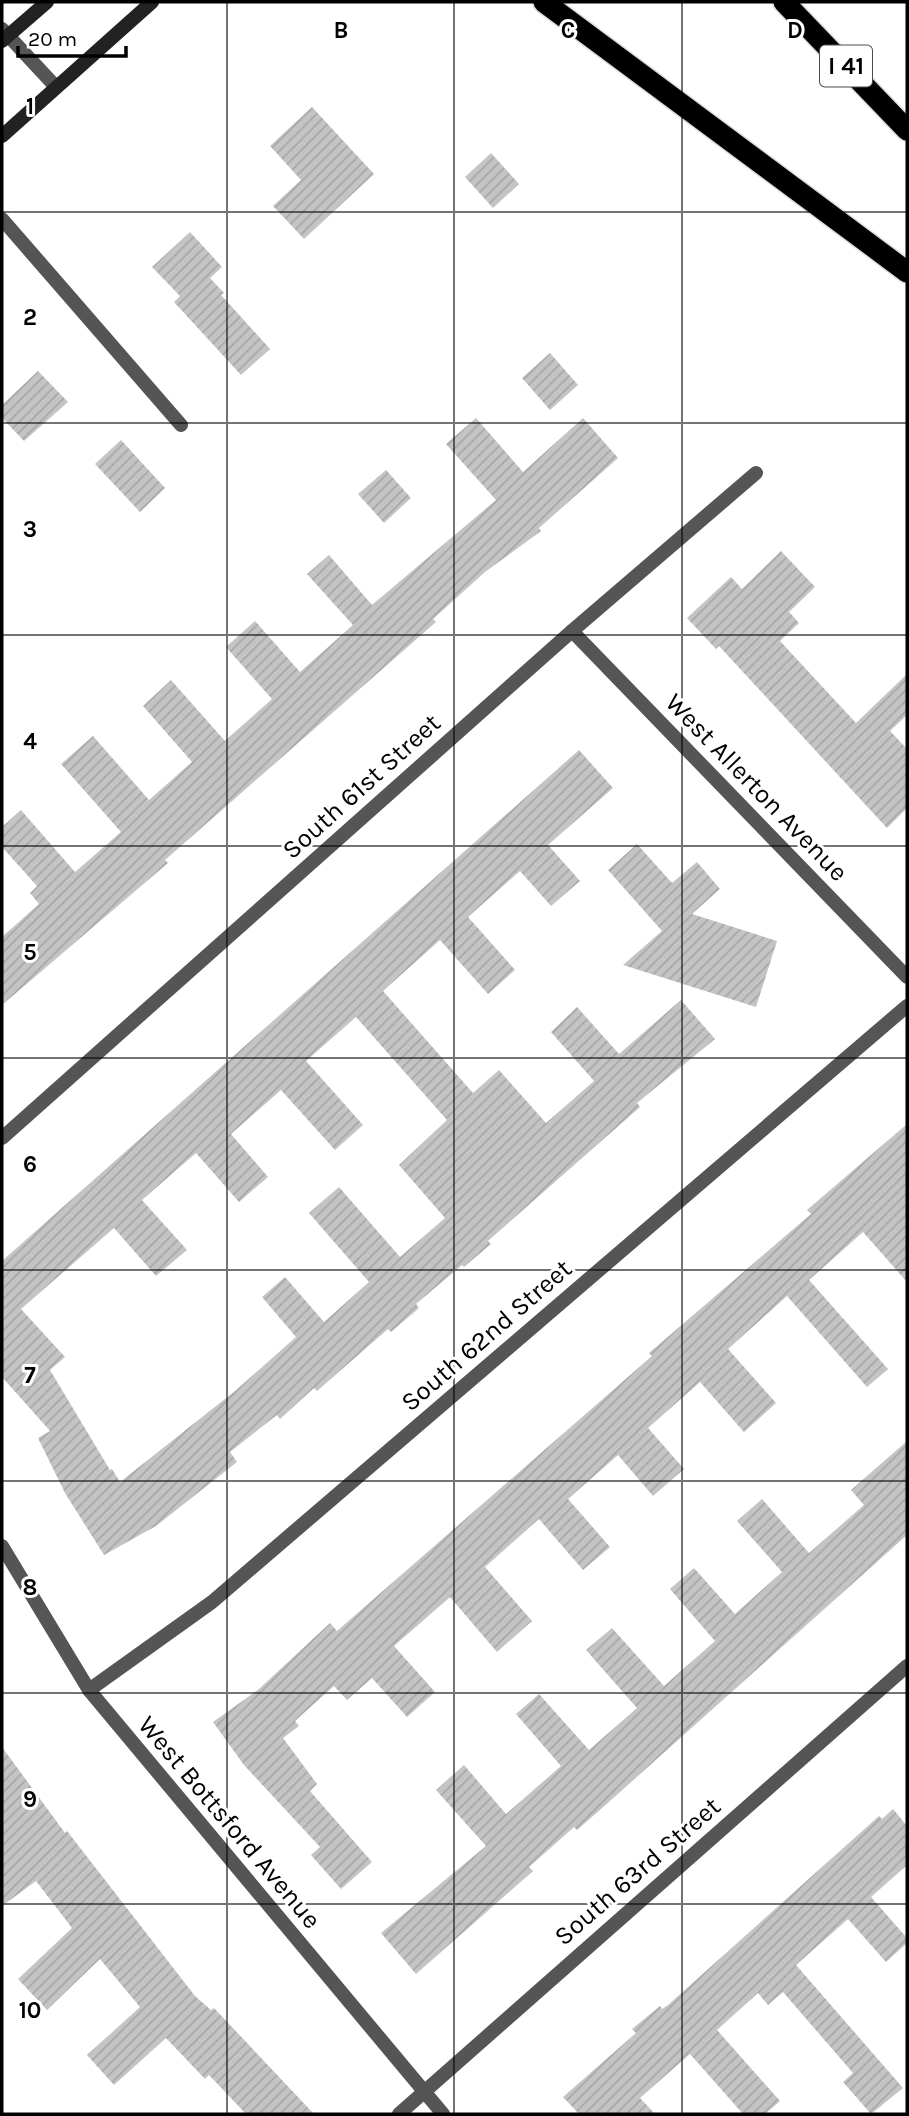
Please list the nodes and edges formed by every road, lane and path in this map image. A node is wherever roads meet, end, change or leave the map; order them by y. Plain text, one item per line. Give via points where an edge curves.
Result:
1 (47, 2) edge
2 (152, 2) edge
3 (544, 2) edge
4 (784, 2) edge
5 (4, 35) edge
6 (56, 88) junction
7 (907, 130) edge
8 (2, 136) edge
9 (2, 219) edge
10 (907, 272) edge
11 (181, 425) dead end
12 (756, 474) dead end
13 (572, 631) junction
14 (907, 977) edge
15 (907, 1006) edge
16 (2, 1138) edge
17 (2, 1546) edge
18 (907, 1666) edge
19 (89, 1690) junction
20 (422, 2093) junction
21 (399, 2114) edge
22 (443, 2114) edge

1 - 5 main road
2 - 6 main road
3 - 10 highway
4 - 7 highway, I 41
5 - 6 street
6 - 8 main road
9 - 11 street
12 - 13 street, South 61st Street
13 - 14 street, West Allerton Avenue
13 - 16 street, South 61st Street
15 - 19 street, South 62nd Street via 212,1602
17 - 19 street, West Bottsford Avenue
18 - 20 street, South 63rd Street
19 - 20 street, West Bottsford Avenue
20 - 21 street, South 63rd Street
20 - 22 street, West Bottsford Avenue

